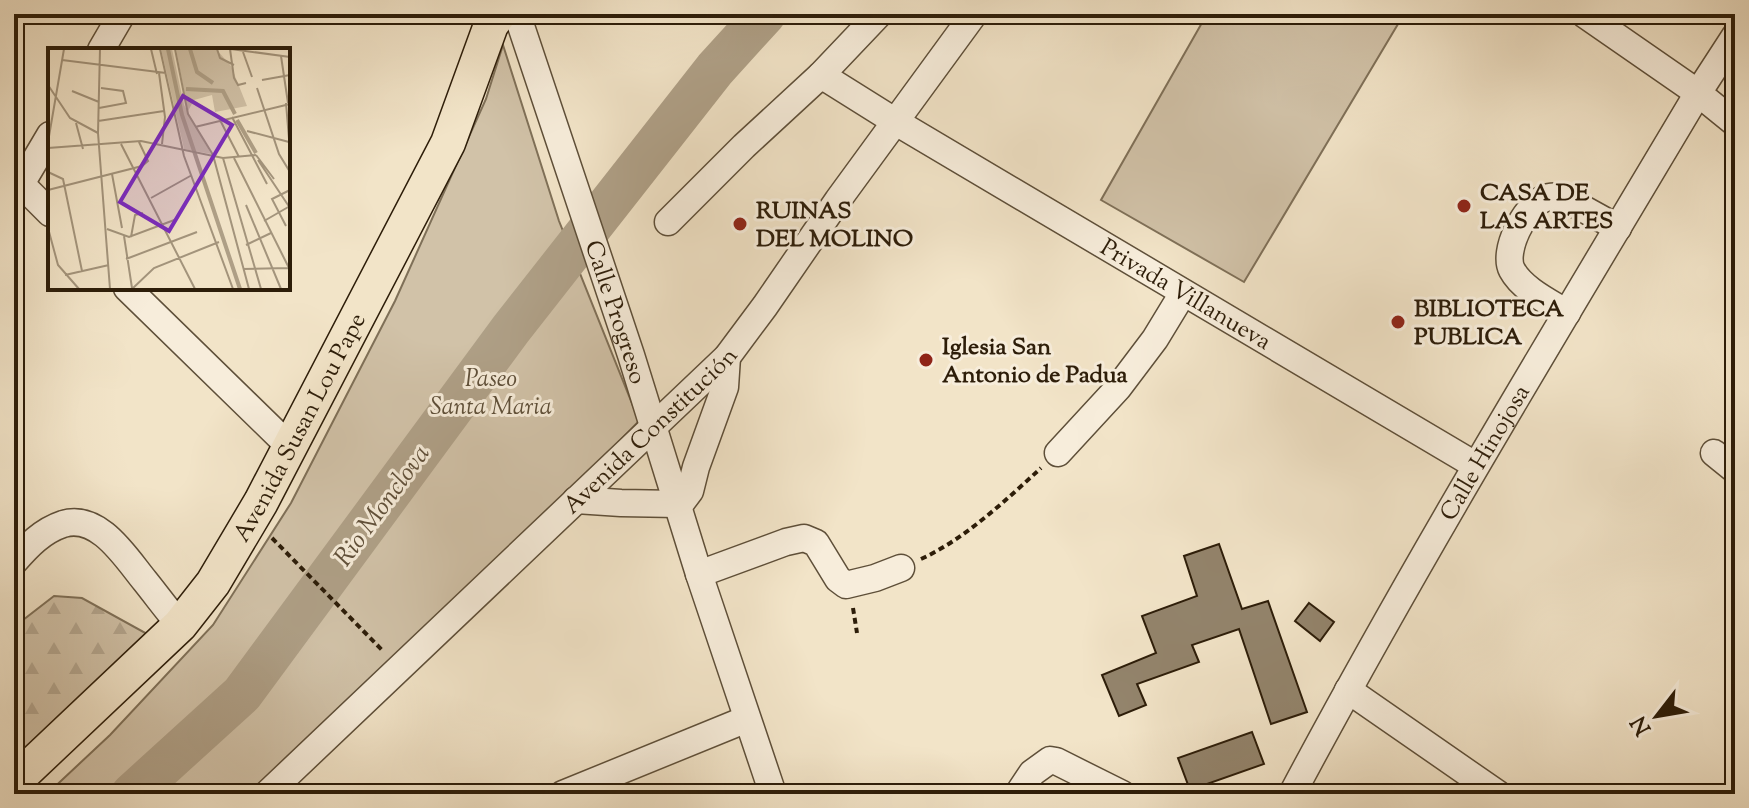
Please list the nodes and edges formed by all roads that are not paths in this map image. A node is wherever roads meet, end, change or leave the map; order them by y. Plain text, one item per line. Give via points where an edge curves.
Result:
1 (122, 14) edge
2 (499, 14) edge
3 (879, 14) edge
4 (974, 14) edge
5 (1584, 14) edge
6 (521, 26) edge
7 (1735, 36) edge
8 (102, 48) edge
9 (821, 75) junction
10 (1698, 93) junction
11 (896, 122) junction
12 (1735, 123) edge
13 (48, 138) edge
14 (17, 180) edge
15 (48, 211) edge
16 (668, 222) dead end
17 (1618, 228) junction
18 (129, 290) edge
19 (1183, 293) junction
20 (1567, 313) junction
21 (727, 357) junction
22 (654, 426) junction
23 (289, 446) junction
24 (1058, 453) road end
25 (1714, 453) dead end
26 (1475, 465) junction
27 (1735, 470) edge
28 (576, 500) junction
29 (678, 506) junction
30 (14, 562) edge
31 (901, 568) road end
32 (699, 574) junction
33 (180, 625) junction
34 (1348, 690) junction
35 (747, 719) junction
36 (14, 782) edge
37 (267, 794) edge
38 (563, 794) edge
39 (773, 794) edge
40 (1018, 794) edge
41 (1122, 794) edge
42 (1292, 794) edge
43 (1498, 794) edge

1 - 8 street
2 - 23 main road, Avenida Susan Lou Pape via 448,143
3 - 9 street
4 - 11 street, Avenida Constitución
5 - 10 street
6 - 22 street, Calle Progreso
7 - 10 street, Calle Hinojosa
9 - 11 street, Privada Villanueva
9 - 16 street
10 - 12 street
10 - 17 street, Calle Hinojosa
11 - 19 street, Privada Villanueva
11 - 21 street, Avenida Constitución
13 - 14 street
14 - 15 street
17 - 20 street, Calle Hinojosa
17 - 20 street via 1562,197 1537,203 1529,212 1513,239 1511,269 1527,287
18 - 23 street
19 - 24 street via 1118,388
19 - 26 street, Privada Villanueva
20 - 26 street, Calle Hinojosa
21 - 22 street, Avenida Constitución
21 - 29 street via 725,387 690,491
22 - 28 street, Avenida Constitución
22 - 29 street, Calle Progreso
23 - 33 main road, Avenida Susan Lou Pape via 213,583
25 - 27 street
26 - 34 street, Calle Hinojosa
28 - 29 street
28 - 37 street, Avenida Constitución
29 - 32 street, Calle Progreso
30 - 33 street via 35,539 66,523 81,523 115,543
31 - 32 street via 846,585 816,543 804,538
32 - 35 street, Calle Progreso
33 - 36 main road, Avenida Susan Lou Pape
34 - 42 street, Calle Hinojosa
34 - 43 street
35 - 38 street
35 - 39 street, Calle Progreso
40 - 41 street via 1050,760

